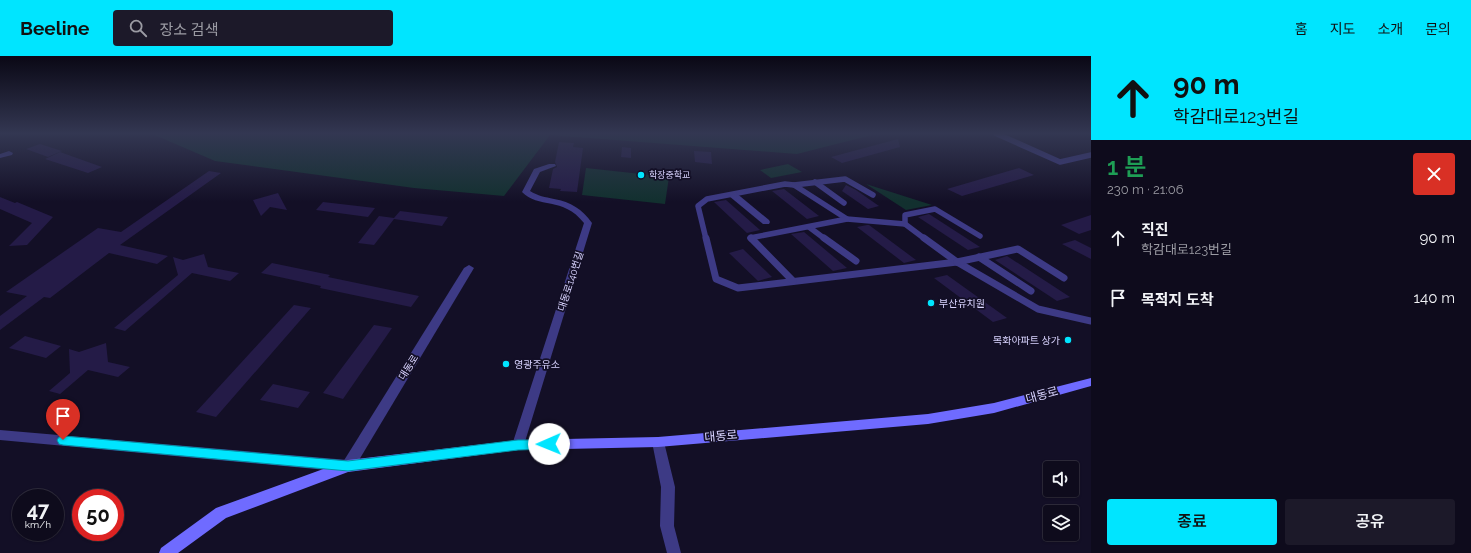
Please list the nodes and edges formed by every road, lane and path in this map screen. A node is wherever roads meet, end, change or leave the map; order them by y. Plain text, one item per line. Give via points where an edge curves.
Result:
1 (1047, 156) edge
2 (1086, 156) edge
3 (552, 166) dead end
4 (815, 182) junction
5 (794, 185) junction
6 (732, 194) junction
7 (873, 195) dead end
8 (844, 203) dead end
9 (847, 219) junction
10 (766, 222) dead end
11 (905, 224) junction
12 (809, 227) junction
13 (980, 236) dead end
14 (979, 257) junction
15 (856, 261) dead end
16 (957, 262) junction
17 (469, 268) dead end
18 (1064, 278) dead end
19 (793, 281) junction
20 (1032, 291) dead end
21 (1091, 321) edge
22 (1091, 382) edge
23 (0, 435) edge
24 (658, 442) junction
25 (518, 445) junction
26 (348, 466) junction
27 (166, 553) edge
28 (674, 553) edge

1 - 2 lane via 1060,162
3 - 25 street, 대동로140번길 via 537,171 526,192 535,198 561,203 579,211 588,223
4 - 5 lane
4 - 7 lane via 845,179
4 - 8 lane
5 - 6 lane via 785,184
5 - 9 lane
6 - 10 street
6 - 19 lane via 707,199 698,206 716,279 738,288
9 - 11 lane
9 - 12 lane
11 - 13 lane via 905,216 935,209
11 - 16 lane
12 - 15 lane
12 - 19 lane via 750,238
14 - 16 lane
14 - 18 lane via 1018,249
14 - 20 lane
16 - 19 lane
16 - 21 lane via 1038,309
17 - 26 street, 대동로
22 - 24 main road, 대동로 via 994,408 928,419
23 - 26 street
24 - 25 main road, 대동로
24 - 28 street via 668,487 667,526
25 - 26 main road, 대동로
26 - 27 main road, 대동로 via 221,513

